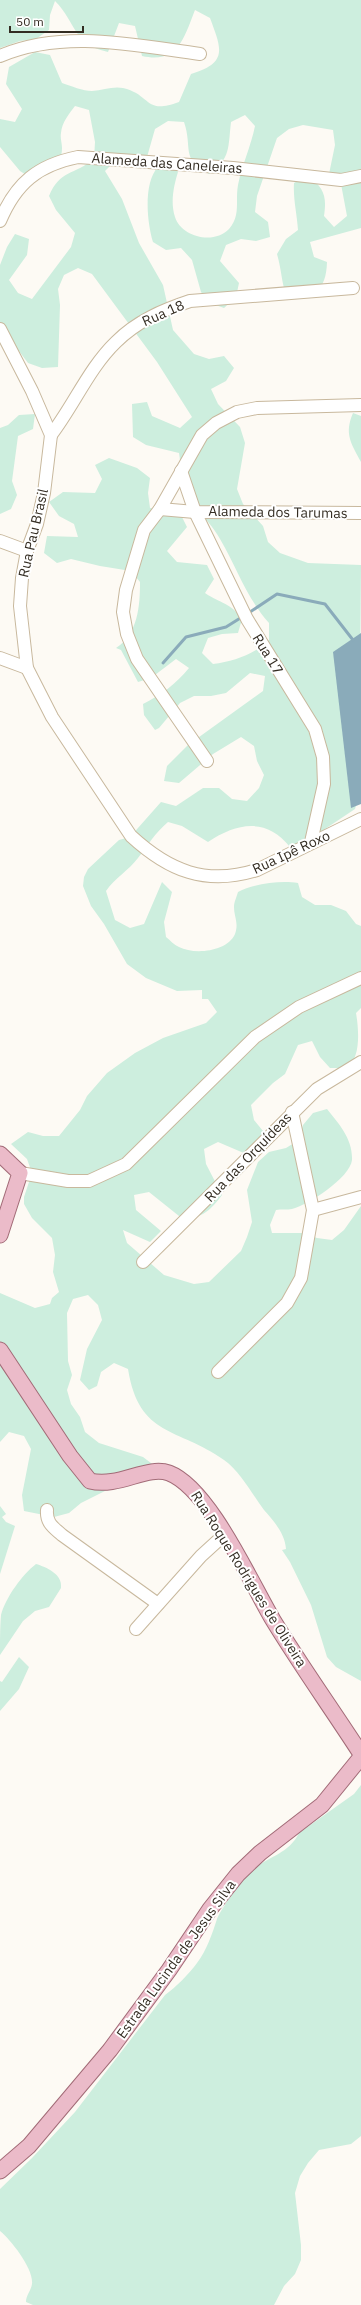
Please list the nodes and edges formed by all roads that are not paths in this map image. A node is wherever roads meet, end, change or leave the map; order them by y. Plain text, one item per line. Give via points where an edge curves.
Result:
1 (200, 54) dead end
2 (0, 56) edge
3 (361, 176) edge
4 (0, 221) edge
5 (353, 288) dead end
6 (0, 329) edge
7 (361, 405) edge
8 (51, 435) junction
9 (181, 471) junction
10 (160, 509) junction
11 (195, 512) junction
12 (361, 513) edge
13 (0, 541) edge
14 (27, 551) junction
15 (0, 658) edge
16 (27, 668) junction
17 (207, 761) dead end
18 (361, 819) edge
19 (311, 842) junction
20 (195, 875) joint
21 (361, 978) edge
22 (361, 1062) edge
23 (292, 1112) junction
24 (0, 1154) edge
25 (20, 1173) junction
26 (361, 1197) edge
27 (313, 1210) junction
28 (0, 1235) edge
29 (143, 1262) dead end
30 (0, 1350) edge
31 (218, 1372) dead end
32 (46, 1510) dead end
33 (224, 1535) junction
34 (158, 1604) junction
35 (136, 1629) dead end
36 (361, 1756) edge
37 (0, 2171) edge

1 - 2 street via 90,40 24,46
3 - 4 street, Alameda das Caneleiras via 341,180 233,168 78,157 55,162 22,183 8,202
5 - 8 street, Rua 18 via 190,301 165,309 136,325 115,343 90,375 68,413
6 - 8 street
7 - 9 street via 258,408 237,412 216,423 202,436
8 - 14 street, Rua Pau Brasil via 44,493 37,524
9 - 10 street
9 - 11 street, Rua 17
10 - 11 street, Alameda dos Tarumas
10 - 17 street via 144,530 128,583 123,612 126,634 136,659
11 - 12 street, Alameda dos Tarumas
11 - 19 street, Rua 17 via 247,619 314,729 324,757 324,784
13 - 14 street
14 - 16 street, Rua Pau Brasil via 20,606
15 - 16 street
16 - 20 street, Rua Pau Brasil via 52,717 131,836 158,858
18 - 19 street, Rua Ipê Roxo
19 - 20 street, Rua Ipê Roxo via 257,870 239,876 219,878
21 - 25 street via 299,1007 255,1037 126,1164 89,1181 68,1181
22 - 23 street, Rua das Orquídeas via 317,1089
23 - 27 street
23 - 29 street, Rua das Orquídeas
24 - 25 main road
25 - 28 main road
26 - 27 street
27 - 31 street via 301,1278 296,1289 287,1303
30 - 33 main road, Rua Roque Rodrigues de Oliveira via 70,1456 90,1481 111,1483 157,1471 171,1474 191,1488
32 - 34 street via 49,1523 62,1535
33 - 34 street via 201,1556
33 - 36 main road, Rua Roque Rodrigues de Oliveira via 273,1621
34 - 35 street
36 - 37 main road, Estrada Lucinda de Jesus Silva via 322,1805 260,1852 238,1874 210,1909 110,2050 29,2146

